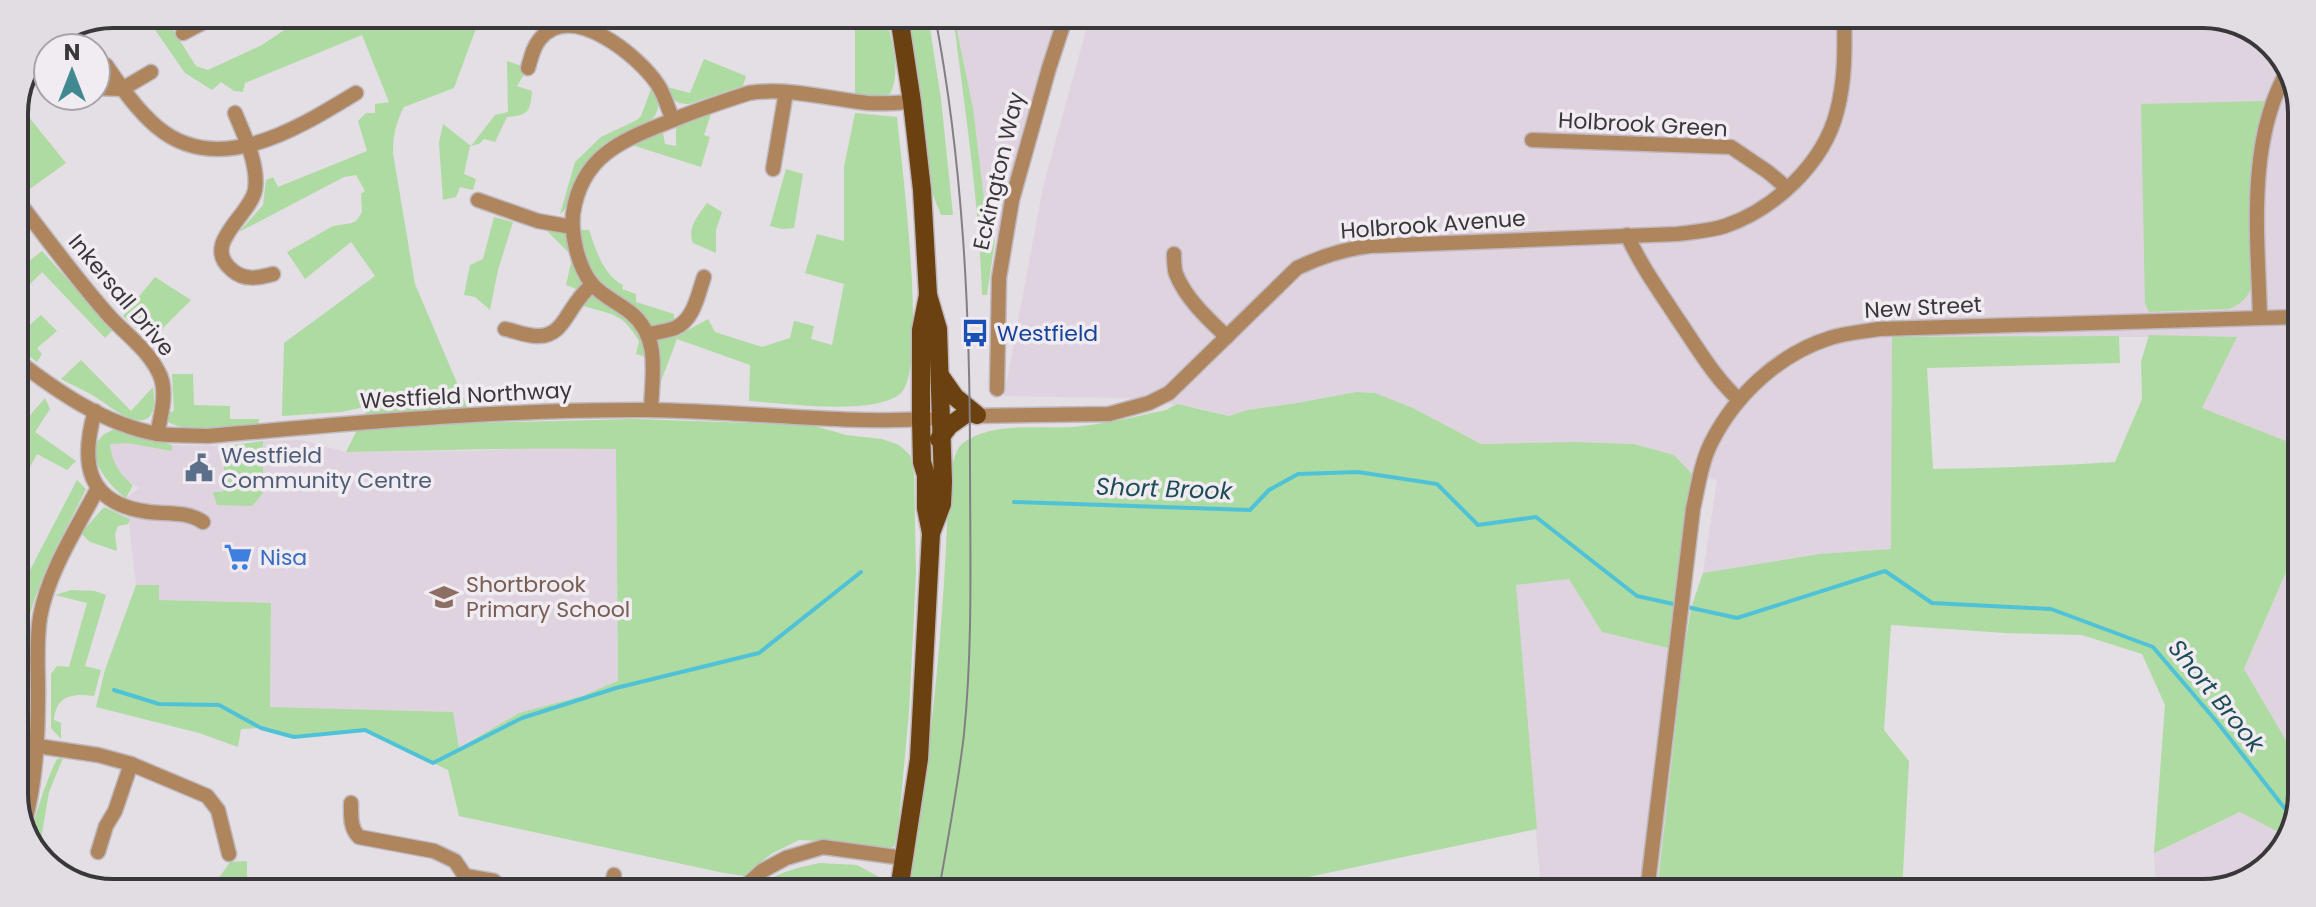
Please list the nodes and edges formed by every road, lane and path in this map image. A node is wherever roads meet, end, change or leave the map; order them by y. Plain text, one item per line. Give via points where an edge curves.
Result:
1 (192, 28) edge
2 (557, 28) edge
3 (587, 28) edge
4 (901, 28) edge
5 (1062, 28) edge
6 (1844, 28) edge
7 (183, 33) dead end
8 (528, 68) dead end
9 (151, 72) dead end
10 (112, 74) edge
11 (2283, 83) edge
12 (112, 89) edge
13 (122, 89) junction
14 (786, 92) junction
15 (356, 93) dead end
16 (912, 102) junction
17 (235, 113) dead end
18 (673, 120) junction
19 (1532, 140) dead end
20 (247, 147) junction
21 (773, 169) dead end
22 (1787, 188) junction
23 (478, 200) dead end
24 (28, 214) edge
25 (572, 227) junction
26 (1627, 235) junction
27 (1174, 254) dead end
28 (273, 274) dead end
29 (704, 277) dead end
30 (592, 284) junction
31 (928, 295) junction
32 (2288, 317) edge
33 (2260, 318) junction
34 (505, 329) dead end
35 (649, 334) junction
36 (1227, 337) junction
37 (28, 368) edge
38 (941, 377) junction
39 (997, 389) dead end
40 (1739, 400) junction
41 (651, 410) junction
42 (95, 411) junction
43 (970, 416) junction
44 (921, 419) junction
45 (942, 426) junction
46 (157, 434) junction
47 (926, 475) junction
48 (98, 488) junction
49 (203, 522) dead end
50 (931, 533) junction
51 (37, 746) junction
52 (131, 764) junction
53 (351, 803) dead end
54 (29, 806) edge
55 (98, 852) dead end
56 (229, 854) dead end
57 (904, 858) junction
58 (462, 879) edge
59 (753, 879) edge
60 (901, 879) edge
61 (1649, 879) edge

1 - 7 street
2 - 8 street via 538,41
3 - 18 street via 640,65 657,84
4 - 16 main road
5 - 39 street, Eckington Way via 1012,200 999,278
6 - 22 street, Holbrook Avenue via 1837,114 1810,164
9 - 13 street
10 - 13 street
11 - 33 street via 2260,154
12 - 13 street
13 - 20 street via 175,139 198,148
14 - 16 street via 871,103
14 - 18 street via 749,93
14 - 21 street
15 - 20 street via 311,121
16 - 31 main road
17 - 20 street
18 - 25 street via 629,137 593,165 582,183
19 - 22 street, Holbrook Green via 1731,147
20 - 28 street via 254,193 226,234 224,260 245,277
22 - 26 street, Holbrook Avenue via 1756,212 1724,227
23 - 25 street
24 - 46 street, Inkersall Drive via 161,375 163,406
25 - 30 street
26 - 36 street, Holbrook Avenue via 1342,250 1297,268
26 - 40 street via 1694,343
27 - 36 street via 1175,272 1189,295
29 - 35 street via 687,318 675,328
30 - 34 street via 556,331 540,336
30 - 35 street
31 - 38 main road via 938,329
31 - 44 main road via 921,330
32 - 33 street, New Street
33 - 40 street, New Street via 1851,333 1791,356
35 - 41 street
36 - 43 street, Holbrook Avenue via 1169,393 1127,410
37 - 42 street, Westfield Northway
38 - 43 main road
38 - 45 main road
40 - 61 street, New Street via 1710,445 1693,509
41 - 44 street, Westfield Northway
41 - 46 street, Westfield Northway via 522,411 208,436
42 - 46 street, Westfield Northway
42 - 48 street via 87,456
43 - 45 main road
44 - 45 street, Westfield Northway
44 - 47 main road
45 - 47 main road
45 - 50 main road via 942,504
47 - 50 main road
48 - 49 street via 138,510
48 - 51 street via 43,603
50 - 57 main road via 919,759
51 - 52 street
51 - 54 street
52 - 55 street
52 - 56 street via 207,796 218,810
53 - 58 street via 351,822 359,837 434,851 455,861
57 - 59 street via 823,847 786,858
57 - 60 main road

